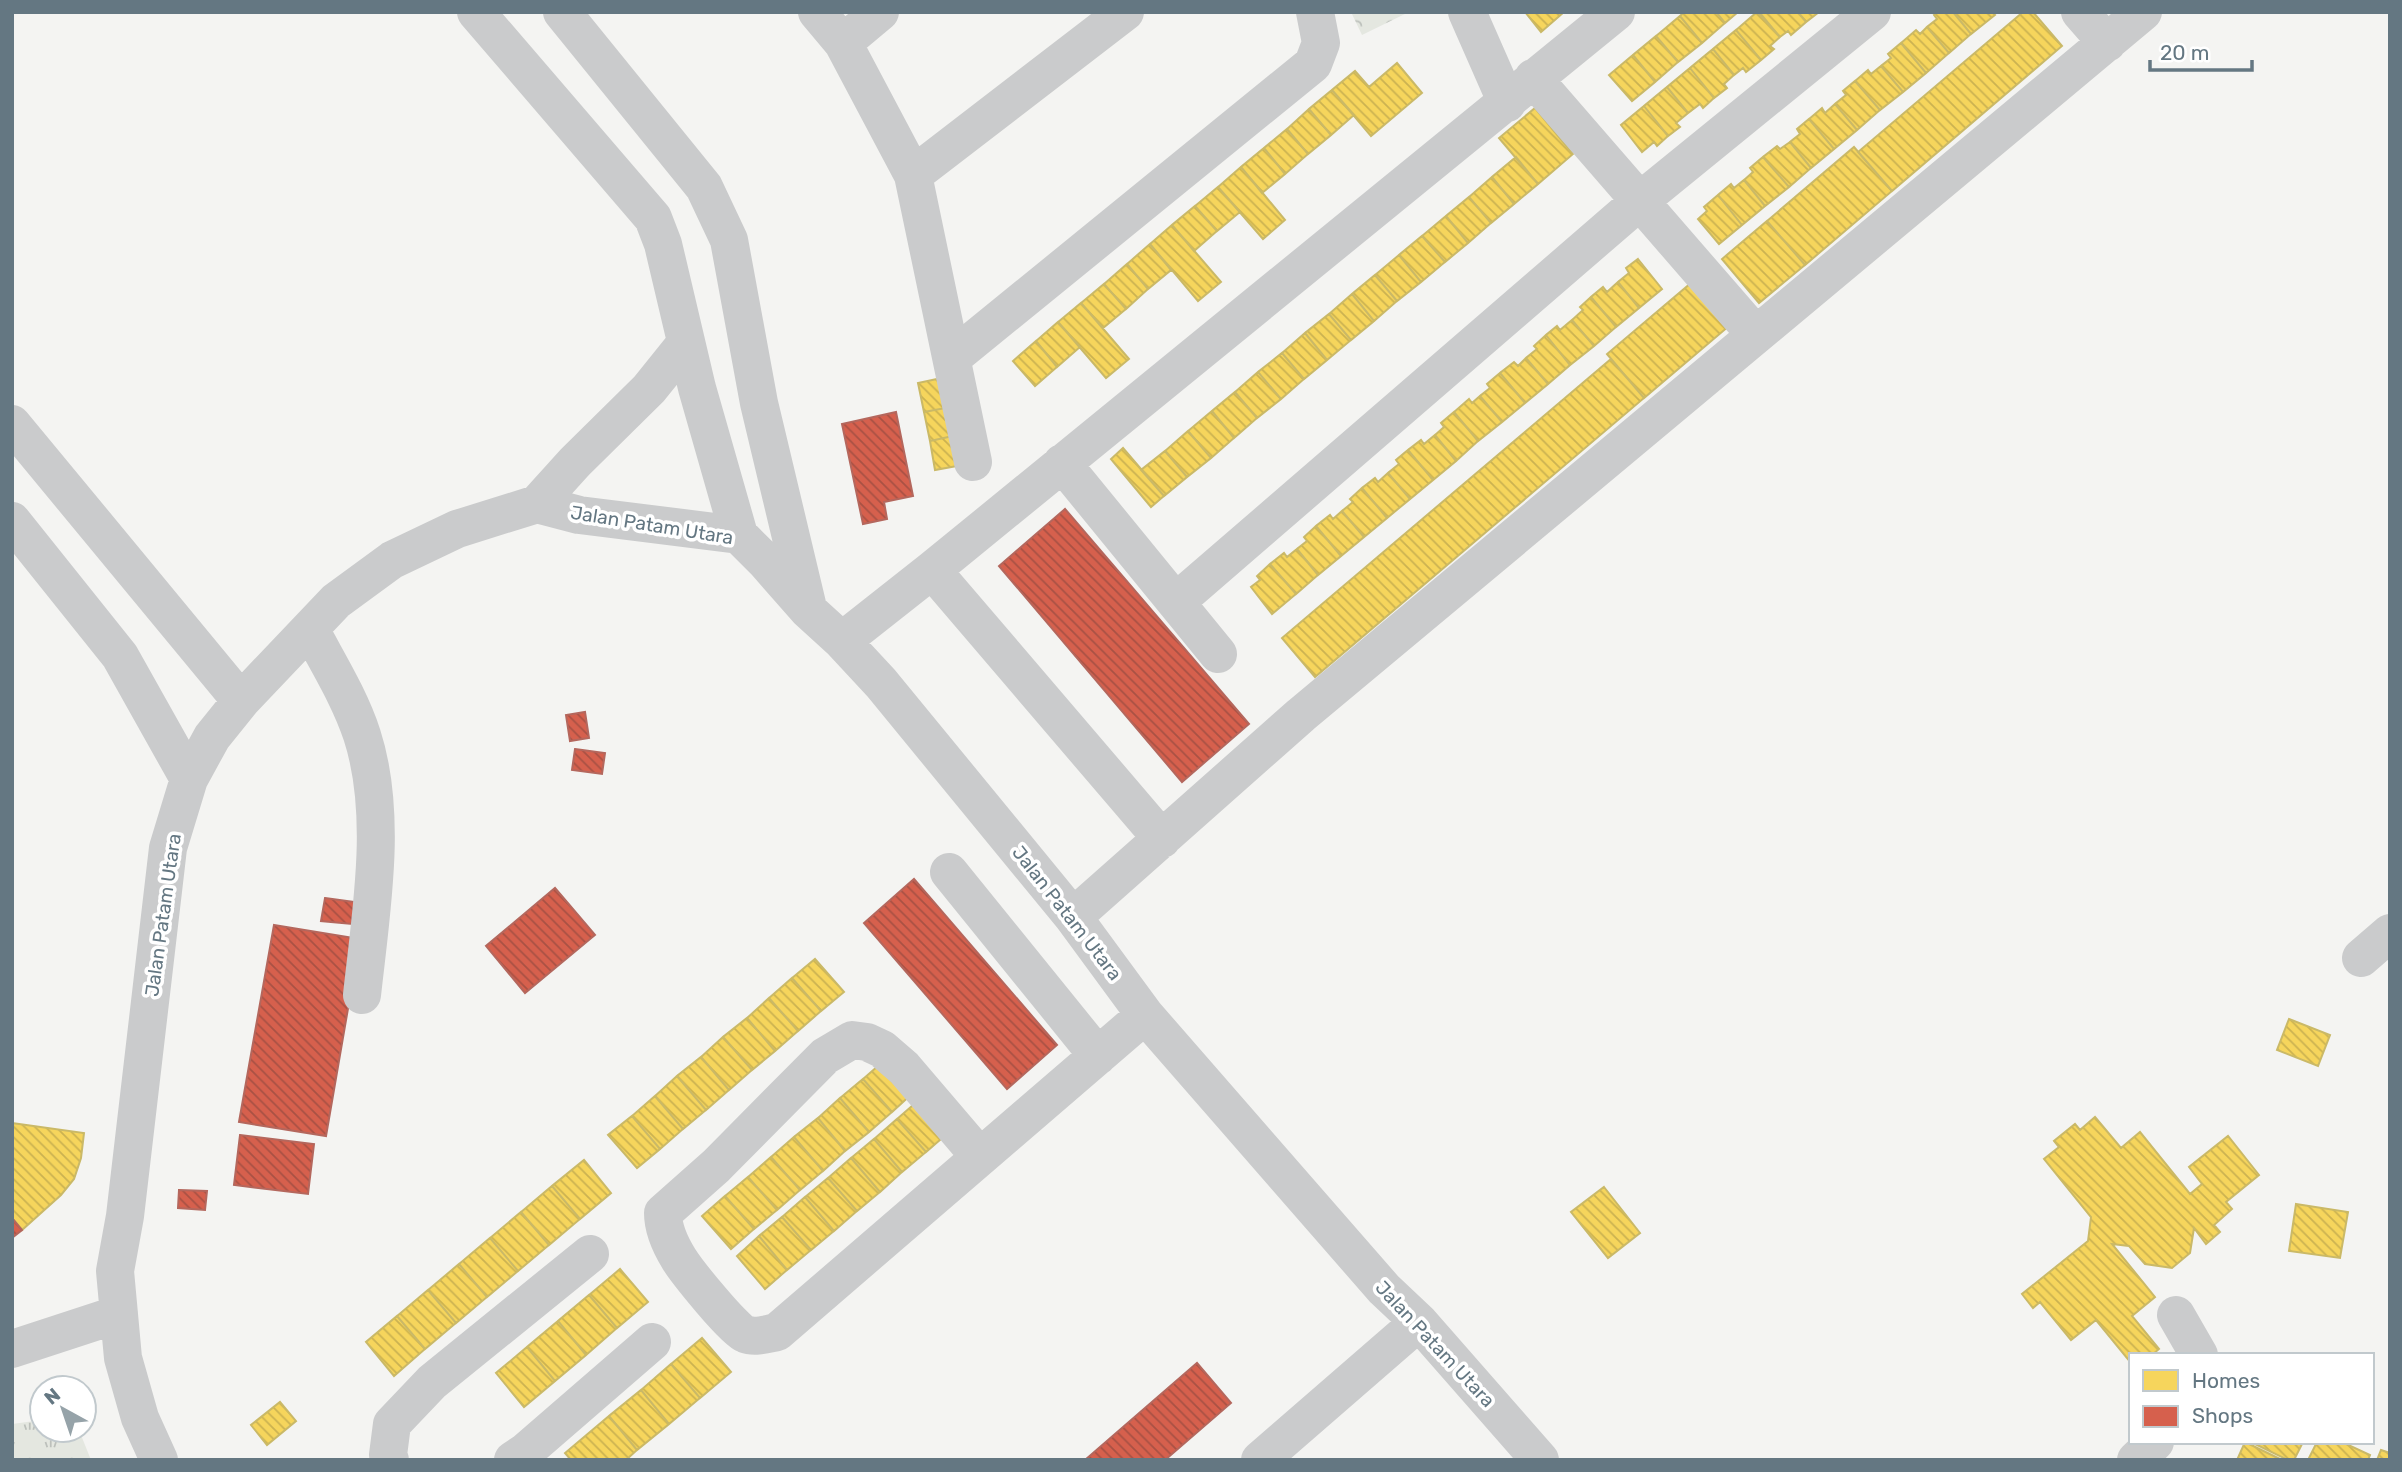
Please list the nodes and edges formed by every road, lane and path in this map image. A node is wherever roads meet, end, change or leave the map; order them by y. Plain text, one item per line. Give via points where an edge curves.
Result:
1 (476, 12) edge
2 (562, 12) edge
3 (817, 12) edge
4 (880, 12) edge
5 (1125, 12) edge
6 (1315, 12) edge
7 (1467, 12) edge
8 (1616, 12) edge
9 (1872, 12) edge
10 (2080, 12) edge
11 (2143, 12) edge
12 (843, 43) junction
13 (2106, 43) junction
14 (1520, 90) junction
15 (914, 174) junction
16 (1641, 200) junction
17 (1756, 335) junction
18 (686, 342) junction
19 (953, 357) junction
20 (12, 424) edge
21 (973, 462) dead end
22 (1062, 463) junction
23 (537, 504) junction
24 (12, 521) edge
25 (739, 535) junction
26 (932, 570) junction
27 (1177, 601) junction
28 (808, 610) junction
29 (310, 629) junction
30 (842, 640) junction
31 (1218, 654) dead end
32 (242, 701) junction
33 (189, 779) junction
34 (1162, 839) junction
35 (949, 872) dead end
36 (1073, 917) junction
37 (2390, 933) edge
38 (2361, 958) dead end
39 (362, 995) dead end
40 (1145, 1015) junction
41 (1098, 1056) junction
42 (980, 1157) junction
43 (590, 1254) dead end
44 (119, 1314) junction
45 (2176, 1315) dead end
46 (1419, 1322) junction
47 (652, 1342) dead end
48 (12, 1349) edge
49 (2198, 1353) edge
50 (2153, 1444) edge
51 (159, 1460) edge
52 (390, 1460) edge
53 (513, 1460) edge
54 (1260, 1460) edge
55 (1540, 1460) edge
56 (2136, 1460) edge

1 - 18 street via 653,218
2 - 28 street via 704,187 729,240 759,403
3 - 12 street
4 - 12 street
5 - 15 street
6 - 19 street via 1321,43 1313,64
7 - 14 street
8 - 14 street
9 - 16 street
10 - 13 street
11 - 13 street
12 - 15 street
13 - 17 street
14 - 16 street
14 - 22 street
15 - 19 street
16 - 17 street
16 - 27 street
17 - 34 street via 1301,715
18 - 23 street via 649,390
18 - 25 street
19 - 21 street
20 - 32 street
22 - 26 street
22 - 27 street
23 - 25 street, Jalan Patam Utara via 579,516
23 - 29 street, Jalan Patam Utara via 457,529 392,560 336,601
24 - 33 street via 120,656
25 - 28 street, Jalan Patam Utara
26 - 30 street
26 - 34 street
27 - 31 street
28 - 30 street, Jalan Patam Utara
29 - 32 street, Jalan Patam Utara
29 - 39 street via 362,733 371,769 376,858
30 - 36 street, Jalan Patam Utara
32 - 33 street, Jalan Patam Utara via 212,737
33 - 44 street, Jalan Patam Utara via 169,848 115,1271
34 - 36 street
35 - 41 street
36 - 40 street, Jalan Patam Utara
37 - 38 street
40 - 41 street
40 - 46 street, Jalan Patam Utara via 1384,1289
41 - 42 street
42 - 42 street via 904,1068 882,1049 852,1040 825,1056 663,1213 663,1224 679,1260 732,1324 744,1334 777,1332
43 - 52 street via 432,1382 392,1424
44 - 48 street
44 - 51 street, Jalan Patam Utara via 123,1358 140,1418
45 - 49 street
46 - 54 street
46 - 55 street, Jalan Patam Utara
47 - 53 street
50 - 56 street

